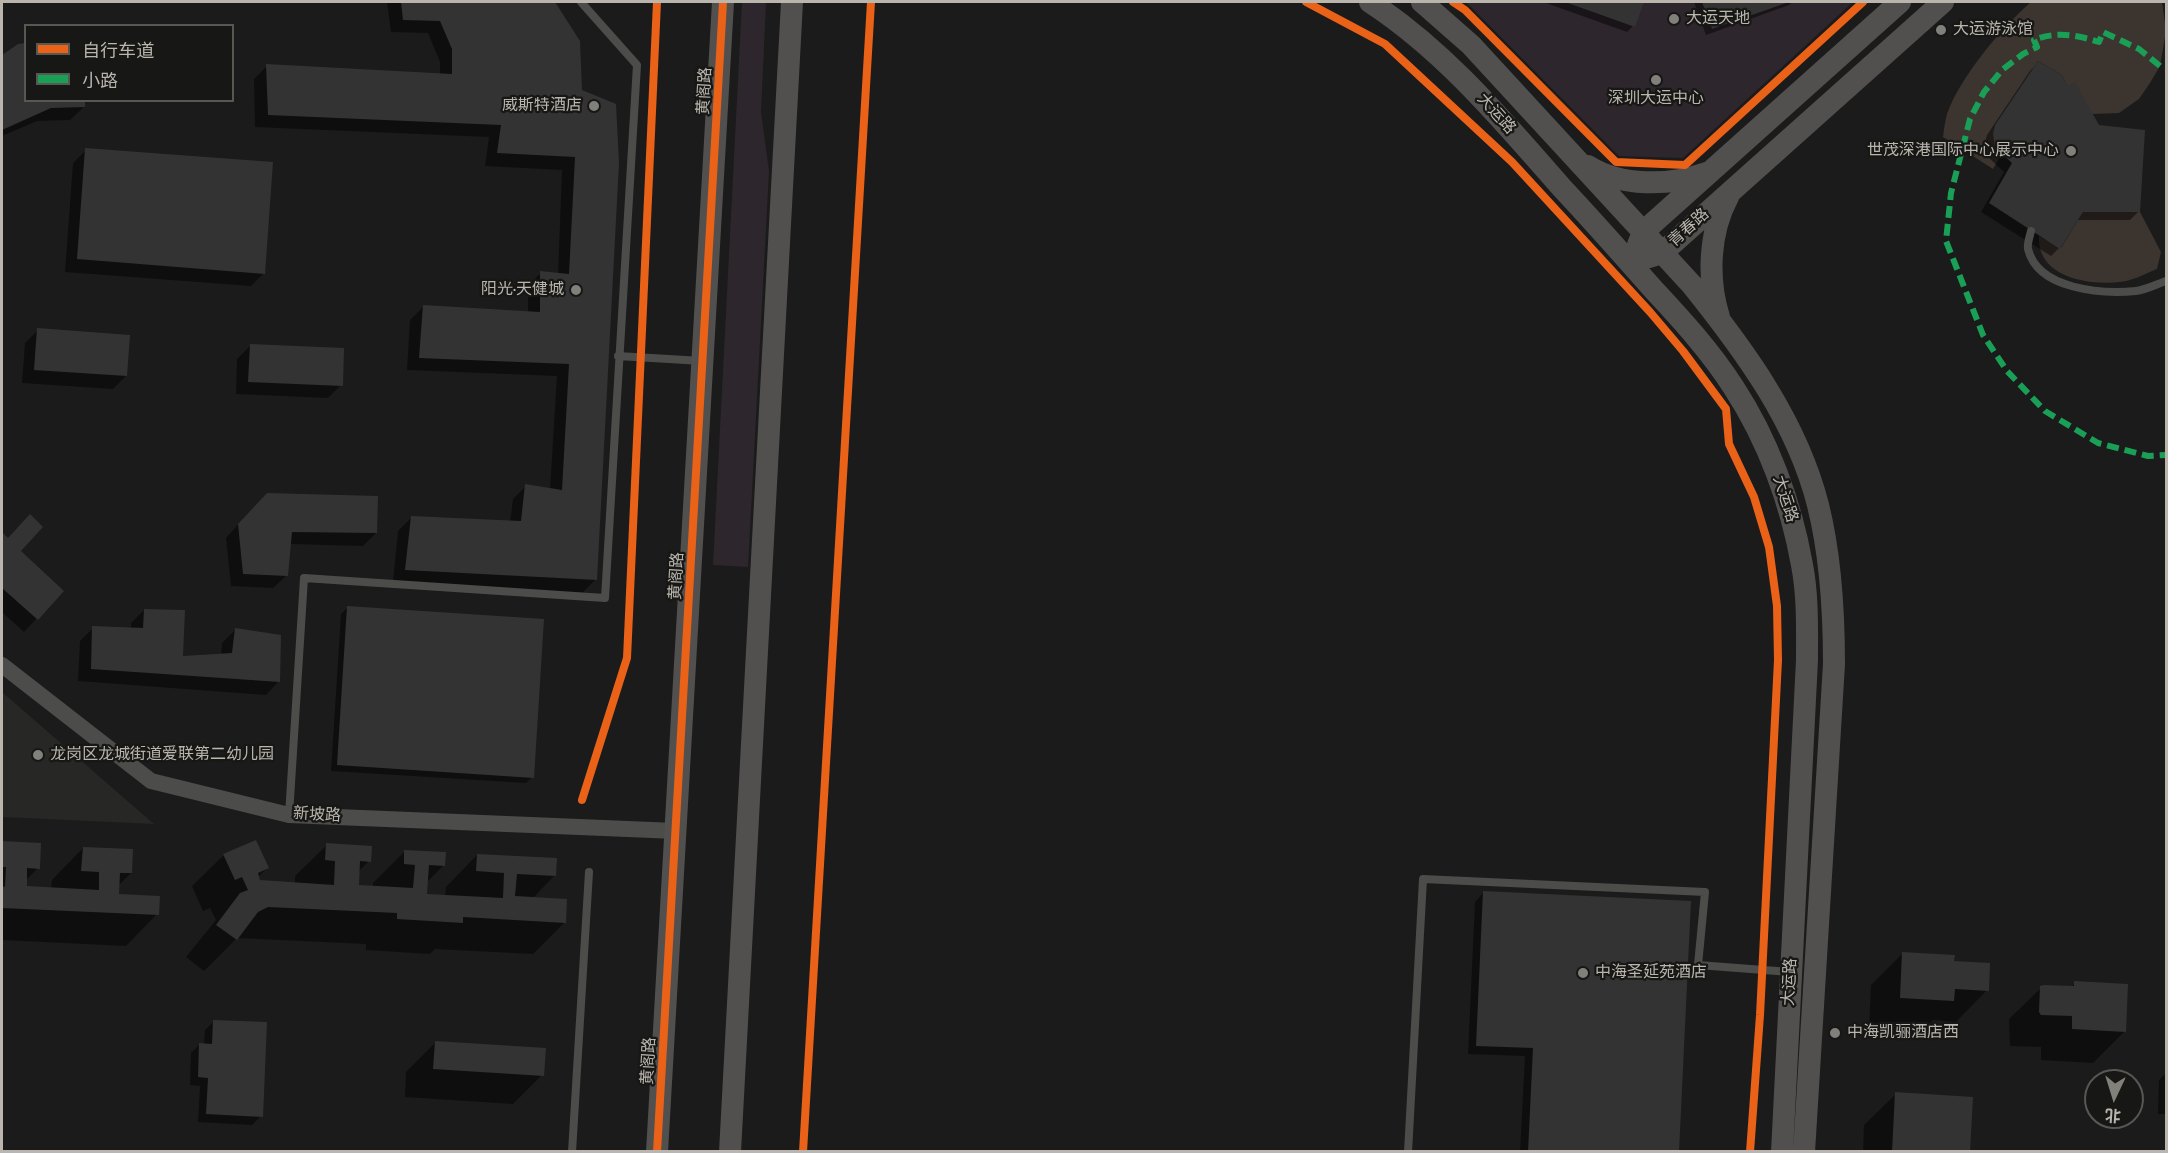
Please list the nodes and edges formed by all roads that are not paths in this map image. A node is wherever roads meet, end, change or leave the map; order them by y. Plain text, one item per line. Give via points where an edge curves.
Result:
1 (581, 2) edge
2 (1370, 2) edge
3 (1422, 2) edge
4 (1900, 2) edge
5 (1943, 2) edge
6 (793, 4) edge
7 (722, 6) edge
8 (1576, 158) junction
9 (1710, 172) junction
10 (1730, 192) junction
11 (2031, 231) dead end
12 (1643, 232) junction
13 (1662, 253) junction
14 (1631, 264) junction
15 (2166, 281) edge
16 (1720, 321) junction
17 (618, 356) junction
18 (703, 361) junction
19 (2, 665) edge
20 (289, 815) junction
21 (675, 831) junction
22 (589, 872) dead end
23 (1791, 972) junction
24 (572, 1152) edge
25 (657, 1152) edge
26 (730, 1152) edge
27 (1408, 1152) edge
28 (1782, 1152) edge
29 (1804, 1152) edge

1 - 17 lane via 636,65
2 - 14 street, 大运路 via 1399,21 1466,82
3 - 8 street, 大运路 via 1471,45
4 - 9 street, 青春路
5 - 10 street, 青春路
6 - 26 street
7 - 18 street, 黄阁路
8 - 9 street via 1594,170 1631,181 1671,181
8 - 12 street, 大运路
9 - 12 street, 青春路
10 - 13 street, 青春路
10 - 16 street via 1717,222 1712,256
11 - 15 lane via 2028,246 2033,260 2046,273 2073,288 2117,292
12 - 13 street, 大运路
12 - 14 street, 青春路
13 - 14 street, 青春路
13 - 16 street, 大运路
14 - 23 street, 大运路 via 1683,321 1734,388 1778,477 1794,526 1803,567 1807,660
16 - 29 street, 大运路 via 1776,405 1801,455 1818,505 1829,558 1834,664
17 - 18 lane
17 - 20 lane via 605,598 303,578
18 - 21 street, 黄阁路
19 - 20 street, 新坡路 via 151,781
20 - 21 street, 新坡路
21 - 25 street, 黄阁路
22 - 24 lane
23 - 27 lane via 1698,965 1705,892 1423,879
23 - 28 street, 大运路

